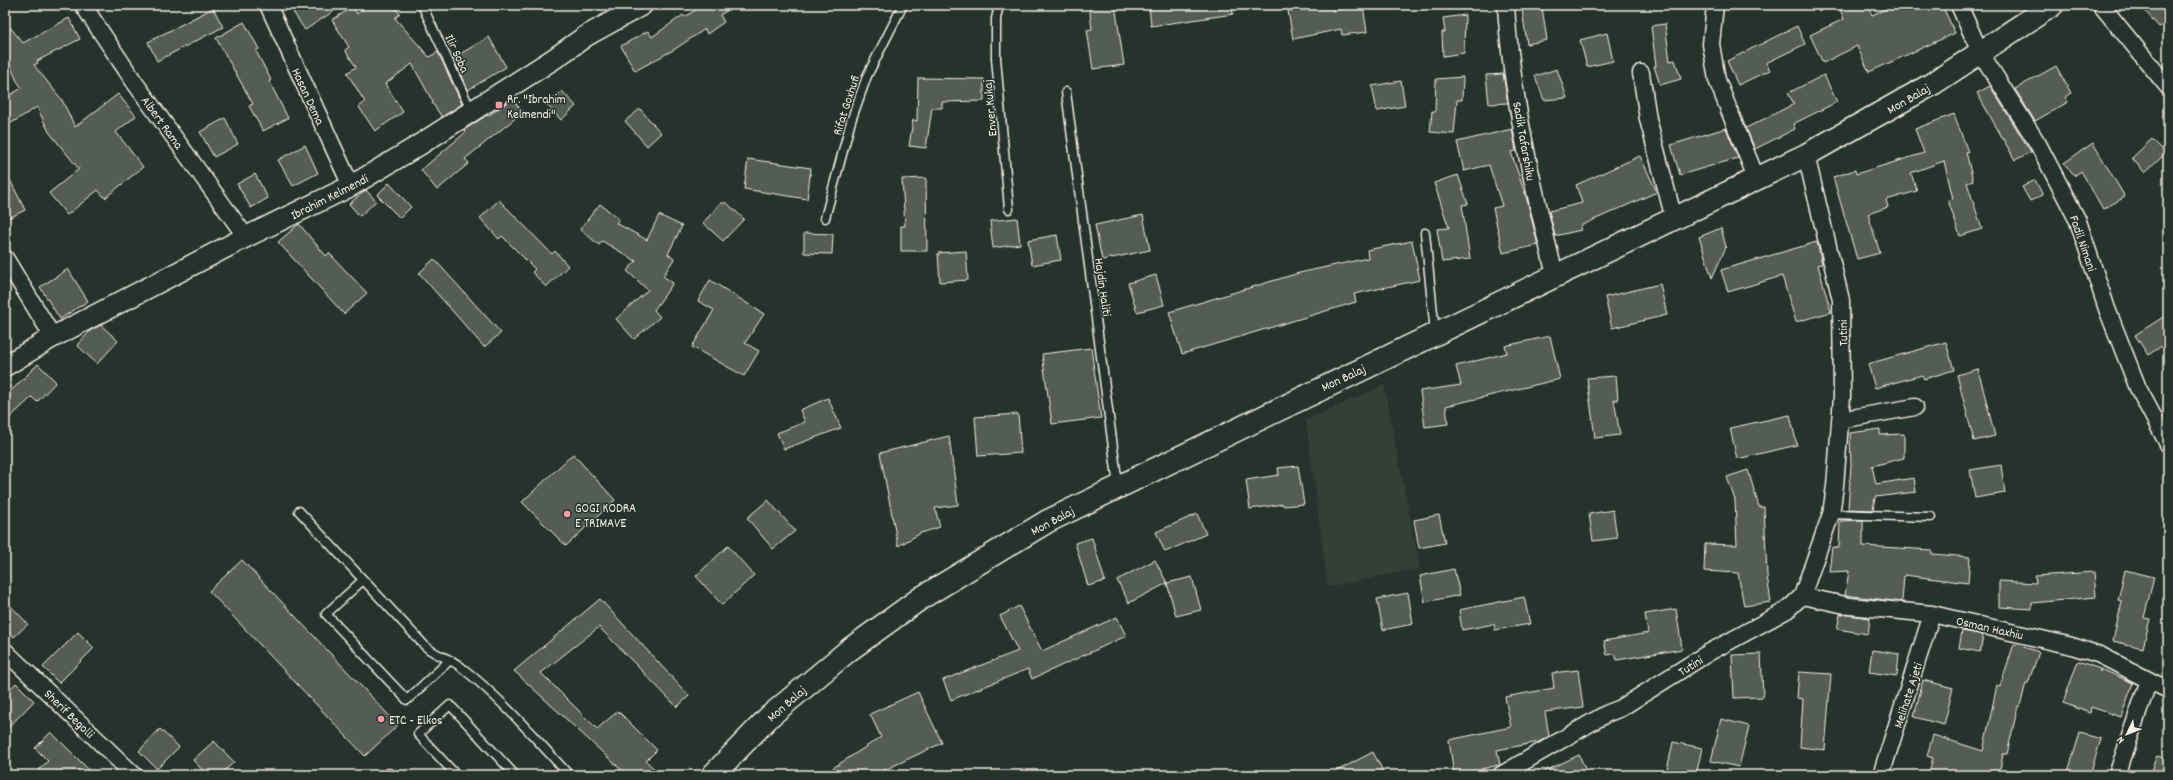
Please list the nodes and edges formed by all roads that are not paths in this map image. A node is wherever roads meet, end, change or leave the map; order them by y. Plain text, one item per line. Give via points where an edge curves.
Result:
1 (83, 5) edge
2 (268, 5) edge
3 (422, 5) edge
4 (642, 5) edge
5 (903, 5) edge
6 (999, 5) edge
7 (1506, 5) edge
8 (1715, 5) edge
9 (1959, 5) edge
10 (2052, 5) edge
11 (2101, 5) edge
12 (1980, 52) junction
13 (1641, 73) dead end
14 (2168, 87) edge
15 (1066, 92) dead end
16 (471, 110) junction
17 (1806, 155) junction
18 (1757, 180) junction
19 (352, 186) junction
20 (1009, 209) dead end
21 (825, 218) dead end
22 (1674, 219) junction
23 (1425, 233) dead end
24 (246, 237) junction
25 (5, 258) edge
26 (1555, 275) junction
27 (1435, 333) junction
28 (53, 337) junction
29 (5, 366) edge
30 (1915, 407) dead end
31 (1840, 420) junction
32 (2168, 444) edge
33 (1119, 486) junction
34 (299, 511) dead end
35 (1831, 514) junction
36 (1931, 517) dead end
37 (363, 580) junction
38 (1802, 596) junction
39 (1932, 614) junction
40 (5, 651) edge
41 (450, 660) junction
42 (2149, 680) junction
43 (2168, 690) edge
44 (134, 775) edge
45 (456, 775) edge
46 (515, 775) edge
47 (569, 775) edge
48 (713, 775) edge
49 (1501, 775) edge
50 (1881, 775) edge
51 (2117, 775) edge

1 - 24 street, Albert Rama via 135,83
2 - 19 street, Hasan Dema
3 - 16 lane, Ilir Soba
4 - 16 street, Ibrahim Kelmendi via 586,36
5 - 21 lane, Rifat Goxhufi via 867,76 851,121
6 - 20 lane, Enver Kukaj via 996,19 996,58
7 - 26 street, Sadik Tafarshiku via 1513,73 1526,146
8 - 18 street via 1711,44 1713,64
9 - 12 street, Fadil Nimani
10 - 12 main road, Mon Balaj
11 - 14 street
12 - 17 main road, Mon Balaj via 1934,83
12 - 32 street, Fadil Nimani via 2038,144 2069,202 2078,221 2106,309 2138,388
13 - 22 street via 1650,126
15 - 33 lane, Hajdin Haliti
16 - 19 street, Ibrahim Kelmendi
17 - 18 main road, Mon Balaj
17 - 31 street, Tutini via 1841,300
18 - 22 main road, Mon Balaj
19 - 24 street, Ibrahim Kelmendi
22 - 26 main road, Mon Balaj
23 - 27 lane
24 - 28 street, Ibrahim Kelmendi
25 - 28 street
26 - 27 main road, Mon Balaj
27 - 33 main road, Mon Balaj
28 - 29 street, Ibrahim Kelmendi
30 - 31 street
31 - 35 street, Tutini
33 - 48 main road, Mon Balaj via 1048,521 915,602 849,650 776,711
34 - 37 lane
35 - 36 lane
35 - 38 street, Tutini
37 - 41 lane via 432,653
37 - 41 lane via 326,614 407,700
38 - 39 street, Osman Haxhiu via 1850,606
38 - 49 street, Tutini via 1787,610 1708,653 1621,708 1606,714
39 - 42 street, Osman Haxhiu via 2072,646 2100,655
39 - 50 street, Melihate Ajeti
40 - 44 street, Sherif Begolli
41 - 47 lane via 461,666 517,719
42 - 43 street, Osman Haxhiu
42 - 51 street
45 - 46 lane via 418,734 450,705

